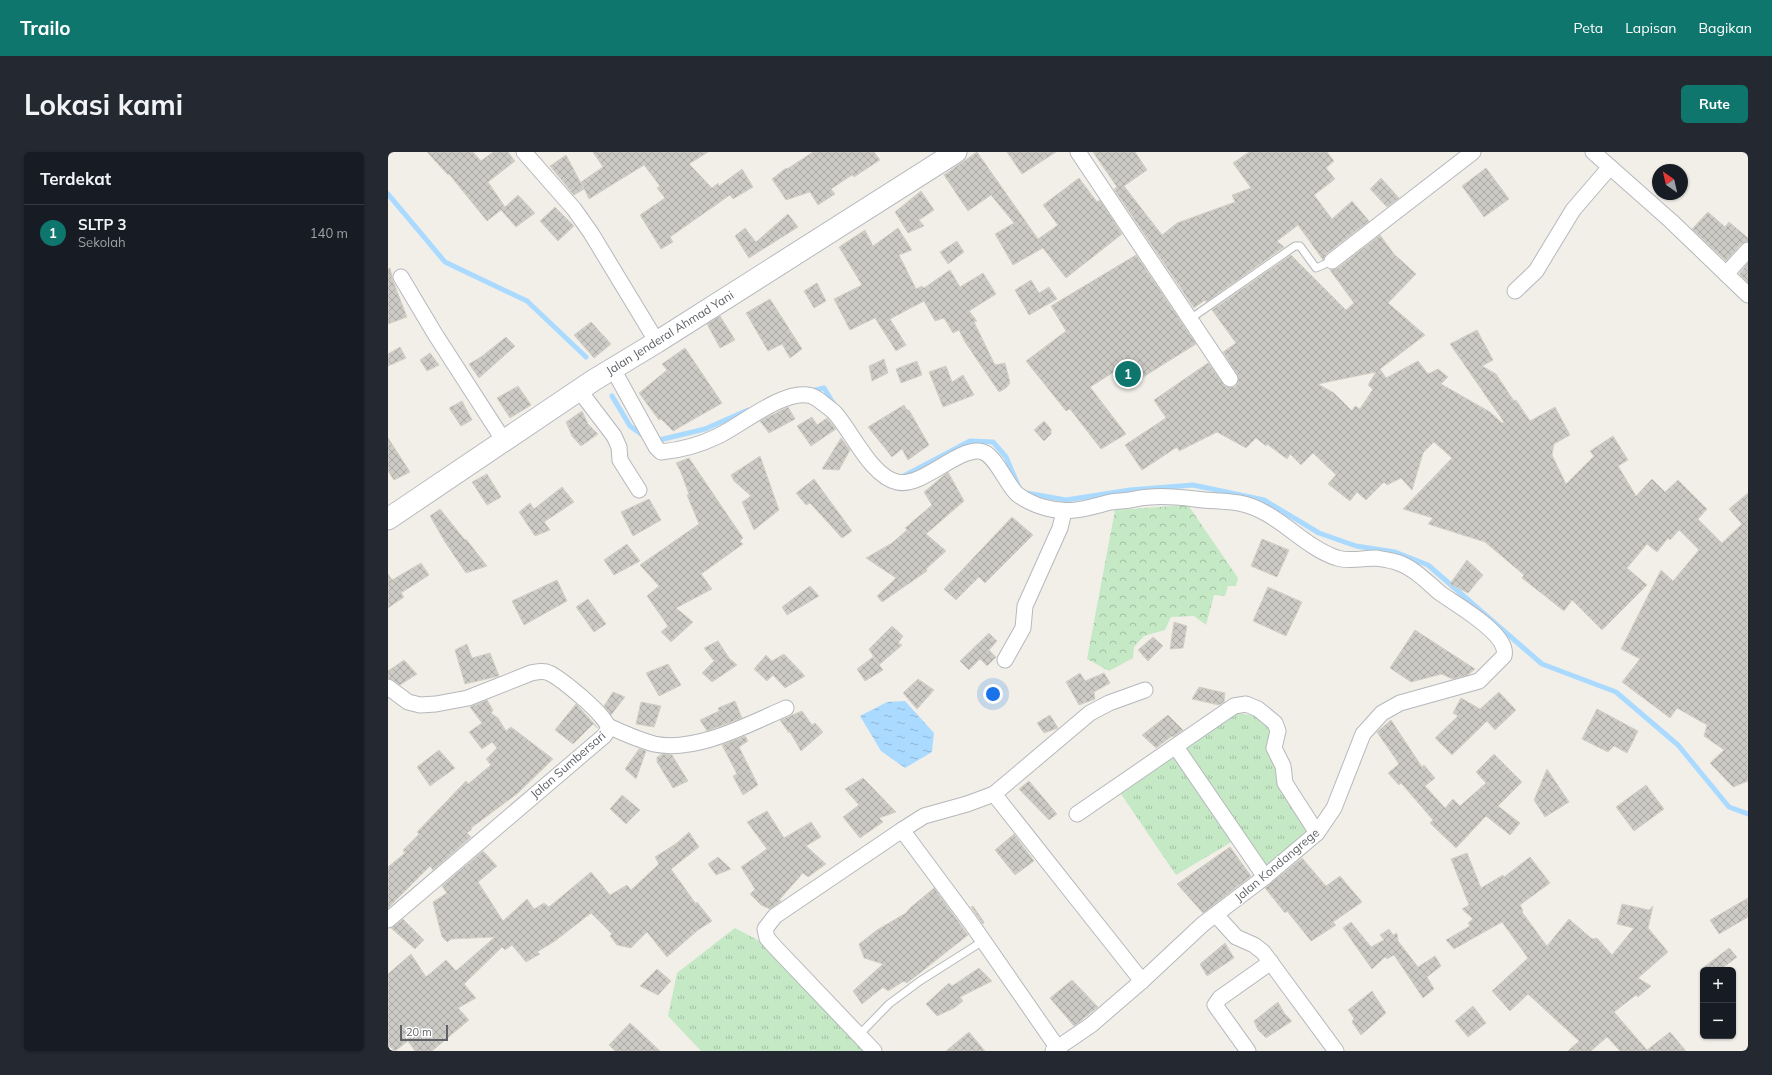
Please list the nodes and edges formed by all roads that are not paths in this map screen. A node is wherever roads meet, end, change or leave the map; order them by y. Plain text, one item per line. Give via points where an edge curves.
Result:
1 (524, 152) edge
2 (954, 152) edge
3 (1078, 152) edge
4 (1473, 152) edge
5 (1593, 152) edge
6 (1610, 167) junction
7 (1748, 250) edge
8 (1332, 261) joint
9 (1726, 274) junction
10 (401, 277) dead end
11 (1515, 291) dead end
12 (1748, 295) edge
13 (1190, 319) junction
14 (657, 342) junction
15 (611, 370) junction
16 (1230, 379) dead end
17 (580, 390) junction
18 (504, 442) junction
19 (639, 490) dead end
20 (1064, 512) junction
21 (388, 519) edge
22 (1005, 660) dead end
23 (388, 687) edge
24 (1145, 690) dead end
25 (786, 708) dead end
26 (608, 726) junction
27 (1176, 747) junction
28 (994, 794) junction
29 (1077, 814) dead end
30 (902, 830) junction
31 (1317, 833) junction
32 (1265, 877) junction
33 (1216, 914) junction
34 (388, 920) edge
35 (983, 940) junction
36 (1271, 962) junction
37 (1142, 981) junction
38 (859, 1035) junction
39 (1055, 1049) edge
40 (874, 1051) edge
41 (1248, 1051) edge
42 (1336, 1051) edge

1 - 14 street via 591,232
2 - 14 main road, Jalan Jenderal Ahmad Yani
3 - 13 street
4 - 8 street
5 - 6 street
6 - 9 street
6 - 11 street via 1573,210 1536,271
7 - 9 street
8 - 13 lane via 1316,268 1300,246 1294,246
9 - 12 street
10 - 18 street
13 - 16 street
14 - 15 main road, Jalan Jenderal Ahmad Yani
15 - 17 main road, Jalan Jenderal Ahmad Yani
15 - 20 street via 661,452 696,446 790,396 807,394 834,412 877,470 888,479 903,483 936,470 961,455 982,451 990,456 1018,495 1040,506
17 - 18 main road, Jalan Jenderal Ahmad Yani
17 - 19 street via 617,440 620,460
18 - 21 main road, Jalan Jenderal Ahmad Yani
20 - 22 street via 1060,528 1026,603 1023,628
20 - 31 street, Jalan Kondangrege via 1113,501 1148,497 1184,497 1240,503 1258,509 1329,555 1344,560 1377,558 1399,563 1472,614 1504,646 1504,656 1479,681 1400,703 1382,712 1363,734 1334,808
23 - 26 street, Jalan Sumbersari via 408,702 420,705 436,704 468,698 540,671 549,673 590,704 603,715
24 - 28 street via 1109,703 1090,714
25 - 26 street via 744,726 691,743 655,744
26 - 34 street, Jalan Sumbersari via 604,736
27 - 29 street
27 - 31 street via 1234,706 1246,704 1258,709 1275,723 1278,731 1274,748 1282,766 1285,783
27 - 32 street
28 - 30 street via 924,816
28 - 37 street
30 - 35 street
30 - 38 street via 775,916 764,929 774,946
31 - 32 street, Jalan Kondangrege
32 - 33 street, Jalan Kondangrege
33 - 36 street via 1236,937 1254,945
33 - 37 street, Jalan Kondangrege
35 - 38 lane via 889,1004
35 - 39 street
36 - 41 street via 1220,998 1215,1005
36 - 42 street
37 - 39 street, Jalan Kondangrege via 1091,1025
38 - 40 street

